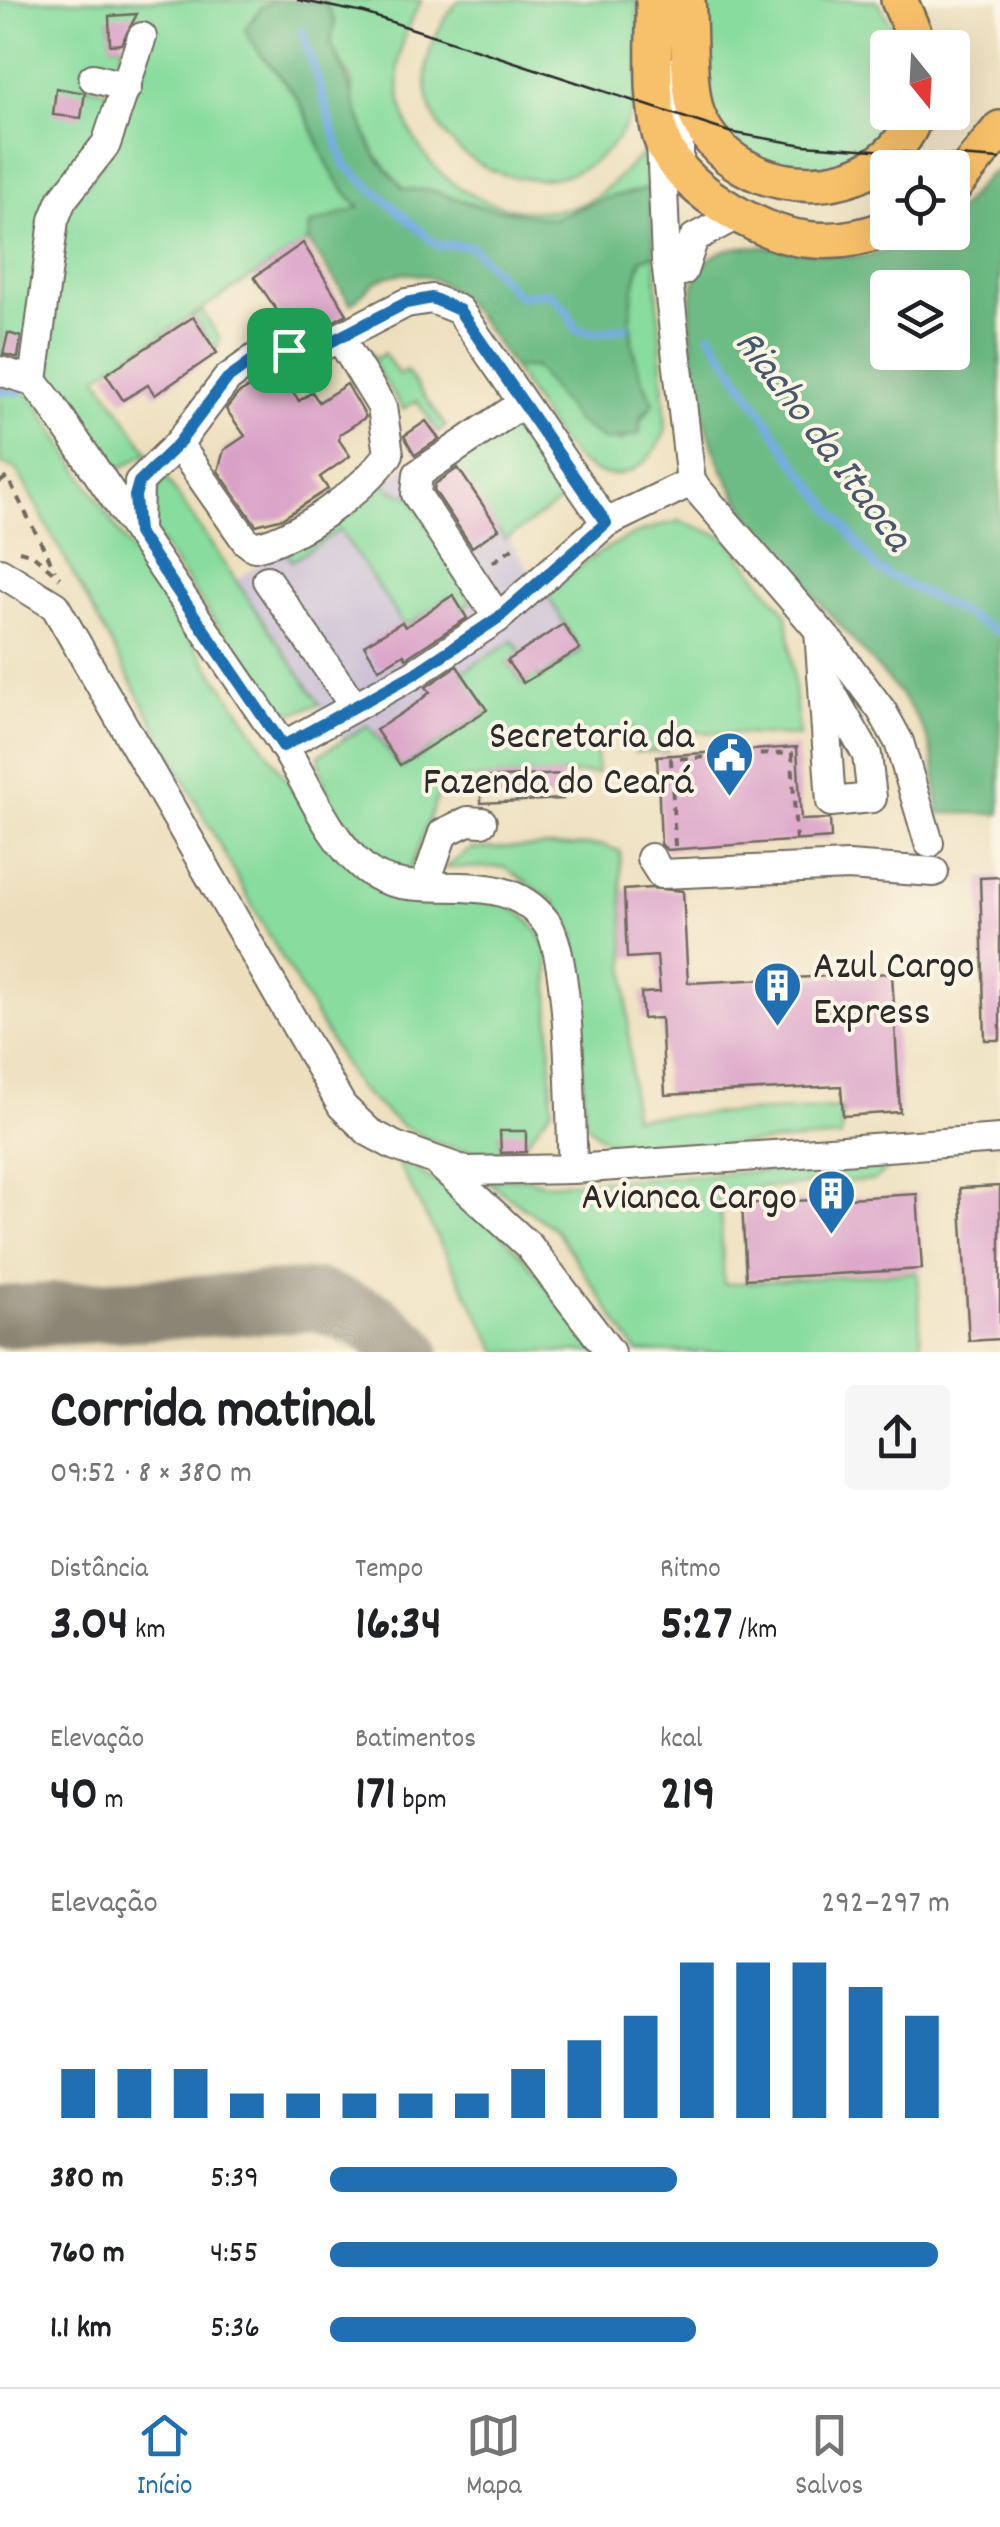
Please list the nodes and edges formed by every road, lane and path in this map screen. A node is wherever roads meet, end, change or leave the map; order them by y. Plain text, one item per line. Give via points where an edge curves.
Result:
1 (654, 0) edge
2 (686, 0) edge
3 (898, 0) edge
4 (912, 30) edge
5 (142, 37) dead end
6 (93, 78) dead end
7 (127, 87) junction
8 (1000, 128) edge
9 (905, 130) edge
10 (661, 138) junction
11 (970, 166) edge
12 (680, 170) junction
13 (739, 214) junction
14 (870, 233) edge
15 (682, 271) junction
16 (341, 340) junction
17 (676, 362) junction
18 (0, 371) edge
19 (33, 381) junction
20 (523, 403) junction
21 (178, 444) junction
22 (0, 482) edge
23 (690, 482) junction
24 (606, 523) junction
25 (138, 533) junction
26 (0, 557) edge
27 (0, 572) edge
28 (57, 574) dead end
29 (267, 580) dead end
30 (498, 618) junction
31 (819, 630) junction
32 (822, 676) dead end
33 (354, 706) junction
34 (283, 746) junction
35 (482, 822) dead end
36 (928, 843) dead end
37 (796, 848) dead end
38 (664, 857) joint
39 (934, 872) dead end
40 (424, 885) junction
41 (1000, 1139) edge
42 (432, 1156) junction
43 (573, 1169) junction
44 (610, 1352) edge

1 - 10 main road
2 - 9 main road via 696,112 720,147 756,173 810,186 840,180 869,169
2 - 12 lane via 676,114
3 - 4 main road
5 - 7 lane
6 - 7 lane
7 - 19 lane via 106,144 54,220
8 - 11 main road
10 - 12 main road
10 - 17 lane
12 - 13 main road
12 - 15 lane
13 - 14 main road via 802,239 842,241
13 - 15 lane via 694,238
15 - 17 lane
16 - 20 lane via 406,303 450,303
16 - 21 lane via 311,352 257,357 227,379
16 - 21 lane via 382,407 389,454 370,480 288,535 254,547 246,541
17 - 23 lane
18 - 19 lane
19 - 25 lane
20 - 24 lane
20 - 30 lane via 418,474 416,494
21 - 25 lane via 139,482
22 - 28 path via 7,477
23 - 24 lane
23 - 31 lane
24 - 30 lane
25 - 34 lane
26 - 42 lane via 24,564 63,594 331,1067 365,1111
27 - 42 lane via 55,606 342,1106 369,1132
29 - 33 lane
30 - 33 lane
31 - 32 lane
31 - 36 lane via 899,742
33 - 34 lane
34 - 40 lane via 348,853 389,880
35 - 40 lane via 443,833
37 - 38 path via 792,752 671,759
38 - 39 lane via 661,874 848,866
40 - 43 lane via 478,886 514,896 548,924 562,979
41 - 43 lane
42 - 43 lane via 466,1171
42 - 44 lane via 528,1246

